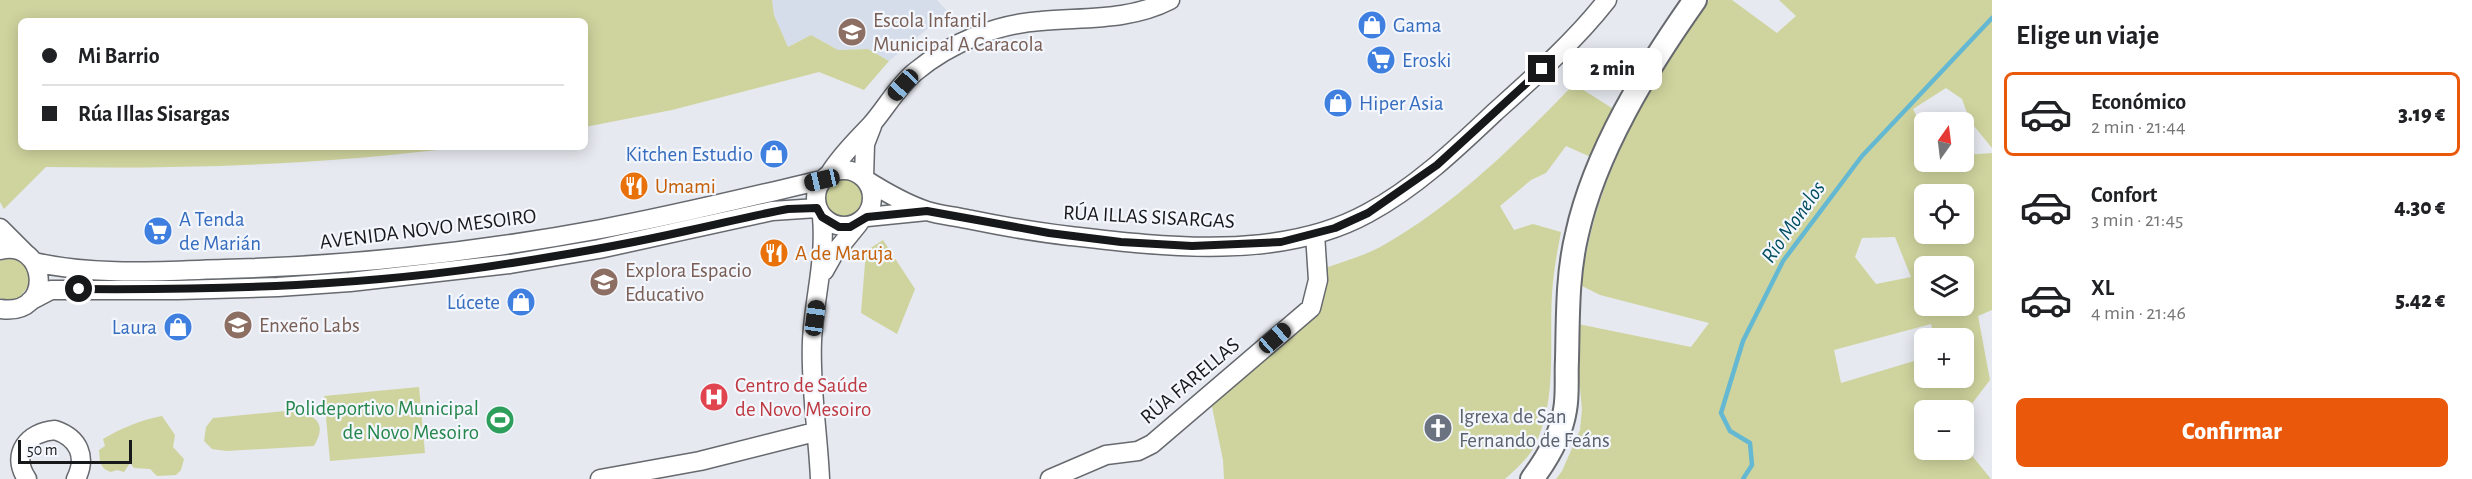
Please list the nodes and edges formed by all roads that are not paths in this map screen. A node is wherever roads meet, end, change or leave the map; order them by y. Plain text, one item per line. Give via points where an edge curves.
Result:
1 (1170, 0) edge
2 (1607, 0) edge
3 (1695, 0) edge
4 (872, 124) junction
5 (826, 177) junction
6 (865, 179) junction
7 (927, 211) junction
8 (820, 213) junction
9 (863, 220) junction
10 (0, 228) edge
11 (1315, 234) junction
12 (0, 250) edge
13 (30, 258) junction
14 (822, 275) junction
15 (30, 302) junction
16 (0, 309) edge
17 (815, 432) junction
18 (81, 476) edge
19 (27, 479) edge
20 (600, 479) edge
21 (820, 479) edge
22 (1050, 479) edge
23 (1532, 479) edge

1 - 4 street via 1152,9 1110,18 1019,23 978,35 915,72
2 - 11 street, RÚA ILLAS SISARGAS via 1542,69 1437,165 1368,213
3 - 23 street via 1625,112 1584,209 1569,288 1565,411 1546,462
4 - 5 street
4 - 6 street via 865,144
5 - 6 street via 849,170
5 - 8 street via 817,189
5 - 13 street, AVENIDA NOVO MESOIRO via 689,212 419,256 279,268 180,271 80,270
6 - 7 street, RÚA ILLAS SISARGAS
6 - 9 street via 873,198
7 - 9 street, RÚA ILLAS SISARGAS
7 - 11 street, RÚA ILLAS SISARGAS via 1049,233 1192,246 1253,245
8 - 9 street via 839,227 850,227
8 - 14 street
8 - 15 street, AVENIDA NOVO MESOIRO via 772,212 510,264 278,288 51,290
9 - 14 street via 833,255
10 - 13 street
11 - 22 street, RÚA FARELLAS via 1318,280 1311,308 1152,444 1138,451 1106,454
12 - 13 street, AVENIDA NOVO MESOIRO via 17,250
13 - 15 street via 40,282
14 - 17 street via 812,339
15 - 16 street, AVENIDA NOVO MESOIRO via 22,308
17 - 20 street via 700,461
17 - 21 street
18 - 19 street via 82,459 74,440 55,430 34,435 27,442 20,462

